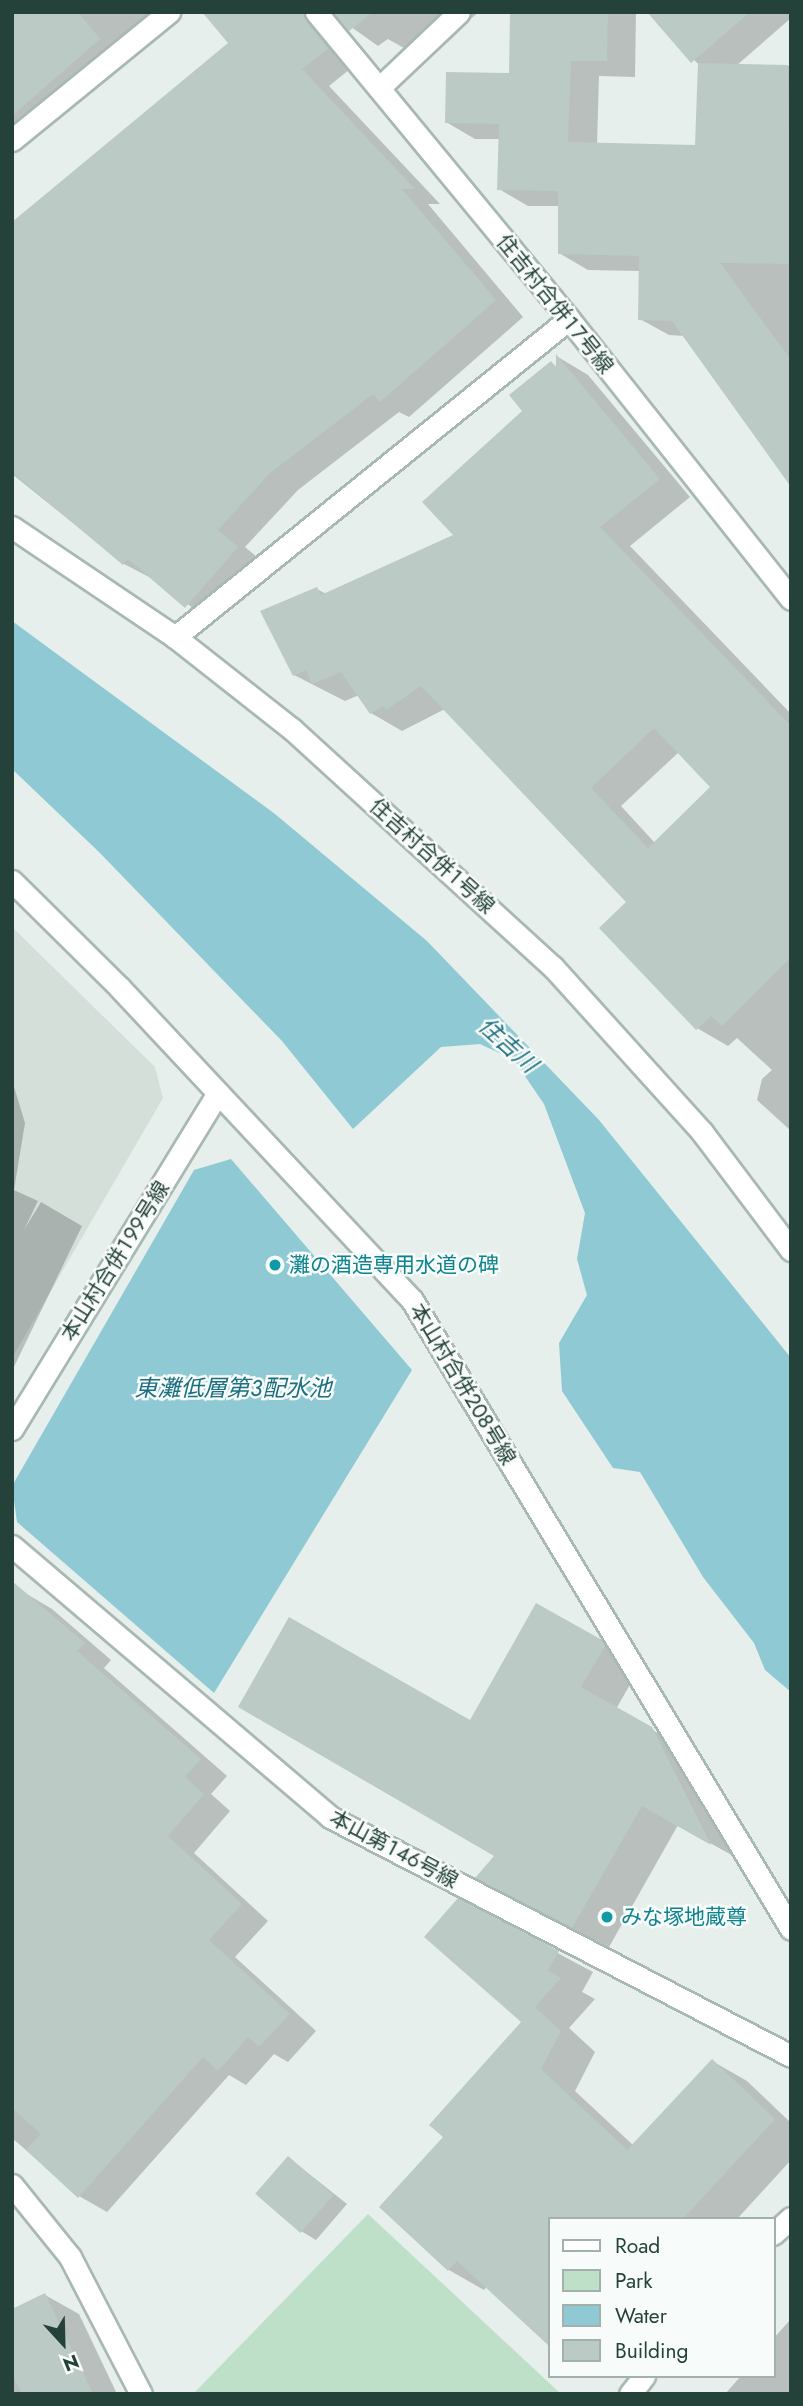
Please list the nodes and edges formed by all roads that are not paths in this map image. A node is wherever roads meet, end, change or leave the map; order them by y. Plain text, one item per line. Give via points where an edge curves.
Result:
1 (169, 12) edge
2 (316, 12) edge
3 (459, 12) edge
4 (379, 88) junction
5 (12, 140) edge
6 (569, 319) junction
7 (12, 527) edge
8 (791, 599) edge
9 (175, 636) junction
10 (12, 881) edge
11 (218, 1093) junction
12 (791, 1250) edge
13 (12, 1429) edge
14 (12, 1546) edge
15 (791, 1929) edge
16 (791, 2056) edge
17 (12, 2185) edge
18 (19, 2212) edge
19 (791, 2218) edge
20 (775, 2232) edge
21 (642, 2378) edge
22 (141, 2394) edge
23 (630, 2394) edge

1 - 5 street
2 - 4 street, 住吉村合併１７号線
3 - 4 street
4 - 6 street, 住吉村合併１７号線
6 - 8 street, 住吉村合併１７号線
6 - 9 street
7 - 9 street, 住吉村合併１号線
9 - 12 street, 住吉村合併１号線 via 292,729 554,967 702,1132
10 - 11 street, 本山村合併２０８号線
11 - 13 street, 本山村合併１９９号線
11 - 15 street, 本山村合併２０８号線 via 412,1300
14 - 16 street, 本山第１４６号線 via 330,1817
17 - 18 street
18 - 22 street via 70,2257
19 - 20 street
21 - 23 street

